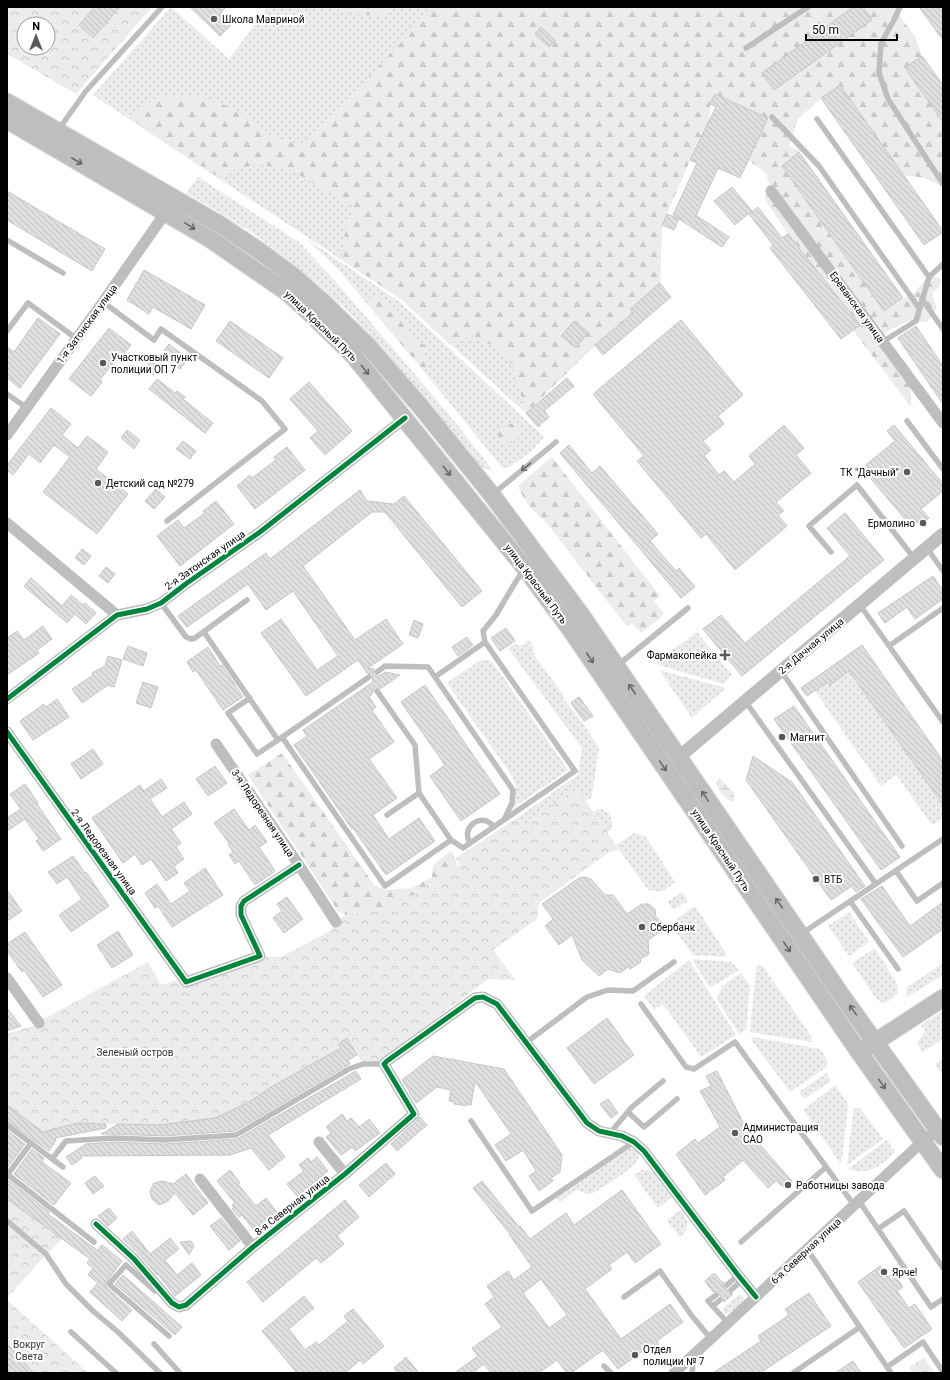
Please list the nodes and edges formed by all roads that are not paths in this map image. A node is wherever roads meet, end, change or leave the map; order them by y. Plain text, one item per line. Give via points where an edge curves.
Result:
1 (162, 7) edge
2 (808, 7) edge
3 (900, 7) edge
4 (746, 48) dead end
5 (7, 102) edge
6 (772, 117) dead end
7 (817, 119) dead end
8 (7, 120) edge
9 (54, 138) junction
10 (943, 184) edge
11 (771, 191) dead end
12 (175, 198) junction
13 (166, 212) junction
14 (7, 240) edge
15 (943, 264) edge
16 (63, 273) dead end
17 (928, 277) junction
18 (922, 299) junction
19 (103, 302) junction
20 (919, 308) junction
21 (943, 329) edge
22 (7, 331) edge
23 (76, 339) junction
24 (882, 342) junction
25 (7, 394) edge
26 (27, 408) junction
27 (404, 418) junction
28 (906, 421) dead end
29 (943, 424) edge
30 (7, 435) edge
31 (556, 442) dead end
32 (943, 469) edge
33 (492, 495) junction
34 (477, 508) junction
35 (167, 521) dead end
36 (7, 524) edge
37 (943, 534) edge
38 (926, 548) junction
39 (831, 552) dead end
40 (914, 558) junction
41 (525, 568) junction
42 (943, 570) edge
43 (247, 600) dead end
44 (161, 603) junction
45 (859, 605) junction
46 (688, 608) dead end
47 (943, 608) edge
48 (117, 615) junction
49 (204, 632) junction
50 (485, 642) junction
51 (889, 646) junction
52 (616, 666) junction
53 (781, 671) junction
54 (377, 672) dead end
55 (435, 677) junction
56 (370, 679) dead end
57 (377, 691) dead end
58 (250, 698) junction
59 (7, 699) edge
60 (745, 702) junction
61 (943, 722) edge
62 (7, 732) edge
63 (280, 738) junction
64 (216, 744) dead end
65 (679, 757) junction
66 (419, 793) junction
67 (387, 815) dead end
68 (505, 819) junction
69 (494, 827) junction
70 (943, 839) edge
71 (451, 840) junction
72 (470, 843) junction
73 (902, 846) dead end
74 (299, 865) junction
75 (896, 871) junction
76 (943, 883) edge
77 (876, 884) junction
78 (850, 902) junction
79 (336, 922) dead end
80 (801, 934) junction
81 (674, 962) dead end
82 (898, 970) dead end
83 (7, 978) edge
84 (943, 998) edge
85 (641, 1004) dead end
86 (39, 1023) dead end
87 (527, 1042) junction
88 (875, 1042) junction
89 (859, 1052) junction
90 (384, 1064) junction
91 (663, 1081) dead end
92 (676, 1100) dead end
93 (628, 1112) junction
94 (471, 1121) dead end
95 (7, 1125) edge
96 (610, 1133) junction
97 (941, 1133) edge
98 (923, 1141) junction
99 (319, 1142) dead end
100 (634, 1142) junction
101 (31, 1143) junction
102 (52, 1159) junction
103 (63, 1167) dead end
104 (826, 1167) junction
105 (943, 1170) edge
106 (7, 1174) edge
107 (345, 1174) junction
108 (200, 1179) dead end
109 (857, 1203) junction
110 (7, 1221) edge
111 (96, 1224) dead end
112 (878, 1229) junction
113 (94, 1242) dead end
114 (741, 1242) dead end
115 (253, 1247) junction
116 (807, 1249) junction
117 (943, 1268) edge
118 (740, 1278) junction
119 (727, 1285) dead end
120 (731, 1290) dead end
121 (716, 1295) dead end
122 (624, 1297) dead end
123 (756, 1297) junction
124 (943, 1299) edge
125 (720, 1300) dead end
126 (176, 1305) junction
127 (713, 1306) junction
128 (728, 1323) junction
129 (860, 1327) junction
130 (72, 1332) dead end
131 (169, 1336) dead end
132 (711, 1339) junction
133 (154, 1344) dead end
134 (695, 1354) junction
135 (604, 1366) dead end
136 (887, 1367) junction
137 (176, 1371) edge
138 (943, 1372) edge
139 (116, 1373) edge
140 (160, 1373) edge
141 (611, 1373) edge
142 (674, 1373) edge
143 (692, 1373) edge
144 (793, 1373) edge
145 (891, 1373) edge

1 - 9 lane via 86,90
2 - 4 lane
3 - 10 lane via 881,43 879,73 888,100
5 - 9 main road, улица Красный Путь
6 - 20 lane via 819,166
7 - 17 lane
8 - 9 main road, улица Красный Путь
9 - 12 main road, улица Красный Путь
9 -> 13 main road, улица Красный Путь
11 - 24 street, Ереванская улица
12 - 13 main road
12 - 33 main road, улица Красный Путь via 261,252 324,303 368,346
13 - 19 street, 1-я Затонская улица
13 -> 27 main road, улица Красный Путь via 254,268 288,293 353,355
14 - 16 lane
15 - 17 lane
17 - 18 lane
18 - 20 lane
18 - 21 lane
19 - 23 street, 1-я Затонская улица
19 - 35 lane via 154,340 161,329 262,401 285,430
20 - 24 lane via 916,321
22 - 23 lane via 28,303
23 - 26 street, 1-я Затонская улица
24 - 29 street, Ереванская улица
25 - 26 lane
26 - 30 street, 1-я Затонская улица
27 -> 34 main road, улица Красный Путь
27 - 44 street, 2-я Затонская улица via 260,532
28 - 32 lane
31 -> 33 lane
33 - 34 street
33 - 52 main road, улица Красный Путь
34 - 41 main road, улица Красный Путь
36 - 48 street
37 - 38 street, 2-я Дачная улица
38 - 40 street, 2-я Дачная улица
38 - 42 lane
39 - 40 lane via 809,526 857,485
40 - 45 street, 2-я Дачная улица
41 - 50 lane via 483,631
41 -> 89 main road, улица Красный Путь via 568,626
43 - 49 lane
44 - 48 street, 2-я Затонская улица via 147,609
44 - 49 lane via 186,637 195,638
45 - 51 lane
45 - 53 street, 2-я Дачная улица
46 - 52 lane
47 - 51 lane
48 - 59 street, 2-я Затонская улица
49 - 58 lane
50 - 55 lane
50 - 68 lane via 575,771
51 - 61 lane
65 -> 52 main road, улица Красный Путь
53 - 60 street, 2-я Дачная улица
53 - 73 lane
54 - 55 lane via 385,666 428,667
55 - 68 lane via 513,790 512,803
56 - 63 lane
57 - 66 lane via 415,745
58 - 63 lane
58 - 63 lane via 228,713 244,737 257,754
60 - 65 street, 2-я Дачная улица
60 - 77 lane
62 - 74 street, 2-я Ледорезная улица via 186,982 260,956 241,915 241,906 244,901
63 - 71 lane via 385,886
64 - 74 street, 3-я Ледорезная улица
80 -> 65 main road, улица Красный Путь
66 - 67 lane
66 - 71 lane
68 - 69 lane
69 - 72 lane
69 - 72 lane via 483,820 473,823 467,831
70 - 75 lane
71 - 72 lane via 464,848
74 - 79 street, 3-я Ледорезная улица
75 - 76 lane via 917,901
75 - 77 lane
77 - 78 lane
78 - 80 lane
78 - 82 lane
88 -> 80 main road, улица Красный Путь
81 - 87 lane via 633,991 608,990 587,997
83 - 86 street
84 - 88 main road
85 - 104 lane via 686,1067 694,1068 735,1042
87 - 90 street via 497,1004 483,997 475,998
87 - 96 street via 587,1123 598,1131
88 - 89 main road
88 - 97 main road, улица Красный Путь
89 -> 98 main road, улица Красный Путь
90 - 102 lane via 363,1064 349,1069 236,1135 164,1140 113,1138 66,1141
90 - 107 street, 8-я Северная улица via 414,1114
91 - 93 lane
92 - 93 lane via 644,1126
93 - 96 lane
94 - 100 lane via 532,1211
95 - 101 lane
96 - 100 street
97 - 98 street, 6-я Северная улица
98 - 105 main road, улица Красный Путь
98 - 109 street, 6-я Северная улица
99 - 107 street
100 - 118 street via 644,1151
101 - 102 lane
101 - 106 lane
102 - 103 lane
104 - 109 lane
104 - 114 lane
106 - 113 lane
107 - 115 street, 8-я Северная улица
108 - 115 street
109 - 112 lane
109 - 116 street, 6-я Северная улица
110 - 140 lane via 46,1254 66,1284
111 - 126 street via 134,1259
112 - 117 lane via 904,1211
112 - 124 lane via 931,1307
115 - 126 street, 8-я Северная улица via 186,1305
116 - 123 street, 6-я Северная улица
116 - 129 lane
118 - 119 lane
118 - 120 lane
118 - 123 street
121 - 127 lane via 708,1301
122 - 132 lane via 660,1271
123 - 128 street, 6-я Северная улица
125 - 127 lane
126 - 131 lane via 161,1296 126,1265 109,1284
127 - 128 lane
128 - 132 street, 6-я Северная улица
129 - 136 lane
129 - 144 lane
130 - 139 lane
132 - 134 street, 6-я Северная улица
133 - 137 lane
134 - 142 street, 6-я Северная улица
134 - 143 lane
135 - 141 lane
136 - 138 lane via 923,1342
136 - 145 lane

